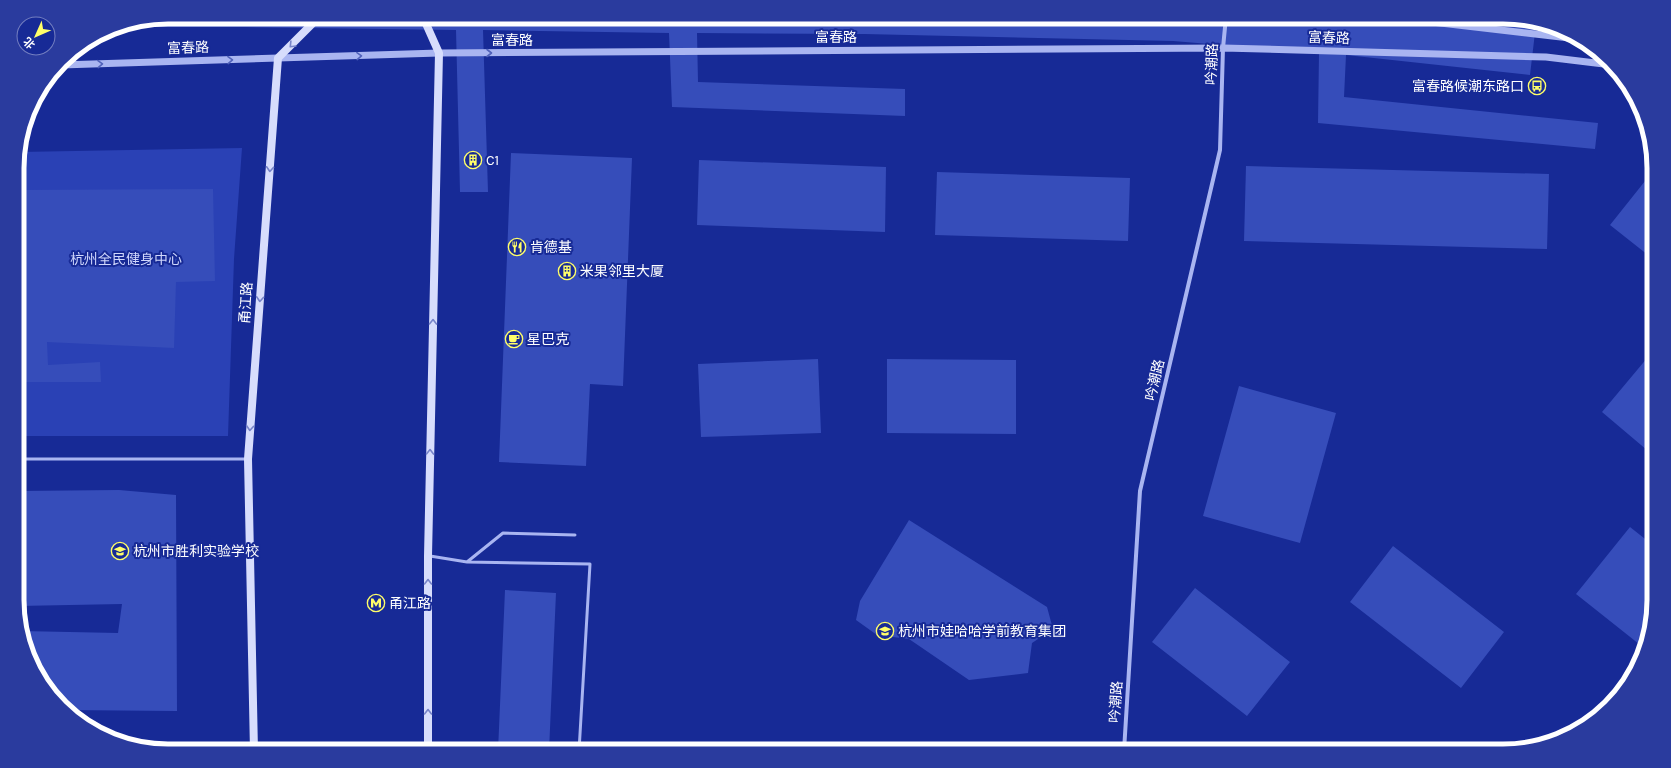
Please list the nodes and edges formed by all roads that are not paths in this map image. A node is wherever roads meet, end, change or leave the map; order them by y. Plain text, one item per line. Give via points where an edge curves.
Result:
1 (312, 24) edge
2 (426, 24) edge
3 (1225, 24) edge
4 (1452, 24) edge
5 (1560, 36) edge
6 (1223, 48) junction
7 (439, 53) junction
8 (278, 58) junction
9 (1602, 64) edge
10 (67, 65) edge
11 (24, 459) edge
12 (248, 459) junction
13 (575, 535) dead end
14 (428, 556) junction
15 (467, 562) junction
16 (254, 744) edge
17 (428, 744) edge
18 (579, 744) edge
19 (1124, 744) edge

1 -> 8 main road
2 - 7 main road
3 - 6 street, 吟潮路
4 - 5 street
7 -> 6 street, 富春路
6 - 9 street, 富春路 via 1546,57
6 - 19 street, 吟潮路 via 1220,150 1140,491
8 -> 7 street, 富春路
14 -> 7 main road
10 -> 8 street, 富春路
8 -> 12 main road, 甬江路
11 - 12 lane
12 - 16 main road, 甬江路
13 - 15 lane via 503,533
14 - 15 lane
17 -> 14 main road
15 - 18 lane via 590,564

